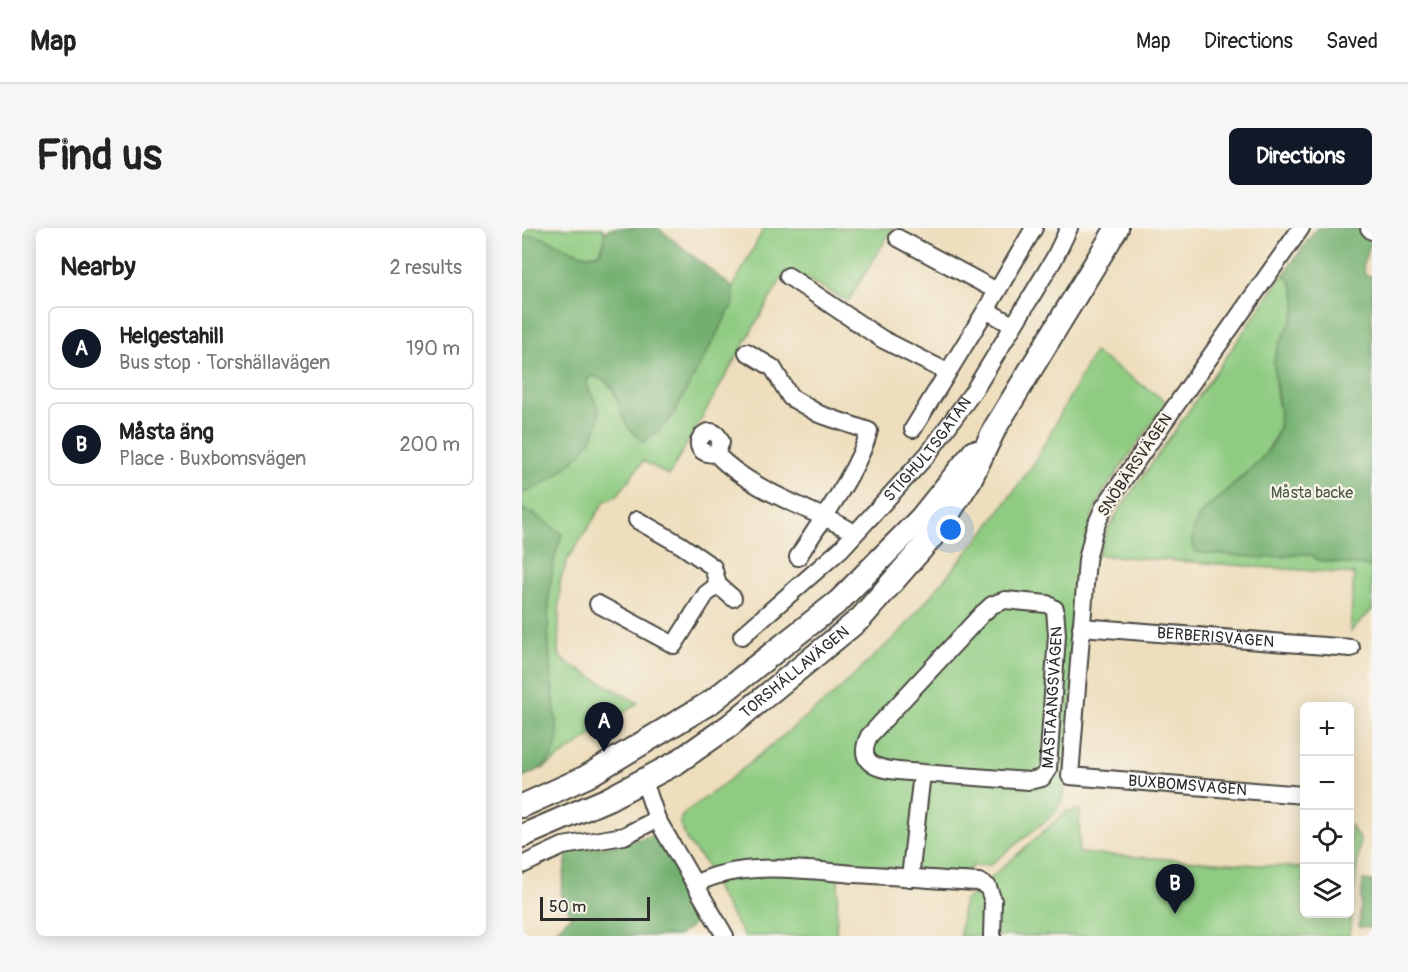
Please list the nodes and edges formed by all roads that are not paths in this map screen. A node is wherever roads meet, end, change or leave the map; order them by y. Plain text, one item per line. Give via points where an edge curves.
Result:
1 (1034, 228) edge
2 (1069, 228) edge
3 (1117, 228) edge
4 (1301, 228) edge
5 (898, 238) dead end
6 (788, 276) dead end
7 (997, 291) junction
8 (986, 310) junction
9 (1006, 322) dead end
10 (747, 352) dead end
11 (947, 372) junction
12 (995, 428) junction
13 (913, 429) dead end
14 (716, 454) dead end
15 (824, 516) junction
16 (637, 520) dead end
17 (848, 529) dead end
18 (798, 557) dead end
19 (717, 585) junction
20 (733, 598) dead end
21 (598, 604) dead end
22 (1081, 627) junction
23 (742, 636) dead end
24 (1351, 648) dead end
25 (626, 753) junction
26 (922, 773) junction
27 (1070, 776) joint
28 (644, 781) junction
29 (1300, 795) edge
30 (522, 806) edge
31 (657, 819) junction
32 (522, 836) edge
33 (522, 865) edge
34 (910, 878) junction
35 (695, 884) junction
36 (725, 936) edge
37 (992, 936) edge

1 - 7 street
2 - 23 street, STIGHULTSGATAN via 975,389 928,454 841,549
3 - 12 main road, TORSHÄLLAVÄGEN
4 - 22 street, SNÖBÄRSVÄGEN via 1104,507 1089,547
5 - 7 street
6 - 11 street via 882,339
7 - 8 street
8 - 9 street
8 - 11 street
10 - 15 street via 773,368 790,397 819,414 869,430 849,475
11 - 13 street
12 - 25 main road, TORSHÄLLAVÄGEN via 921,518 840,601 711,702
12 - 28 main road, TORSHÄLLAVÄGEN via 970,480 938,530 861,618 729,726
14 - 15 street via 770,492
15 - 17 street
15 - 18 street
16 - 19 street via 712,567
19 - 20 street
19 - 21 street via 706,594 674,645
22 - 24 street, BERBERISVÄGEN
22 - 27 street, SNÖBÄRSVÄGEN
25 - 28 main road
25 - 30 main road, TORSHÄLLAVÄGEN via 586,777
26 - 26 street, MÅSTAÄNGSVÄGEN via 1029,781 1042,778 1048,769 1057,635 1055,609 1047,604 1005,600 992,605 869,736 864,747 868,762 876,767
26 - 34 street
27 - 29 street, BUXBOMSVÄGEN
28 - 31 street
28 - 32 main road, TORSHÄLLAVÄGEN
31 - 33 street via 624,836 562,846
31 - 35 street
34 - 35 street via 785,868 727,872
34 - 37 street via 979,882 988,887 993,901
35 - 36 street

